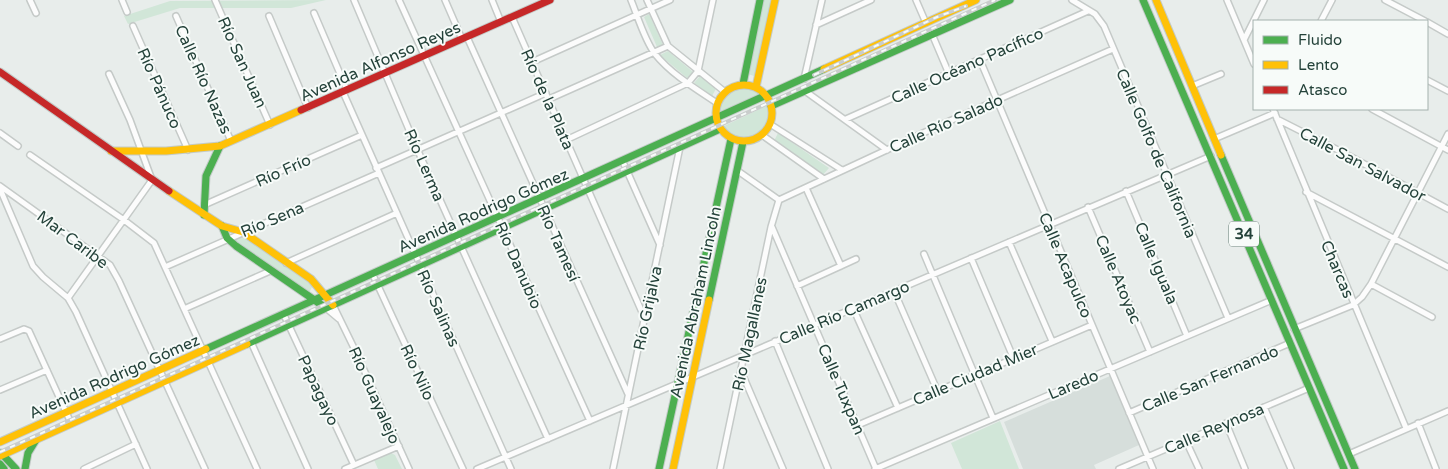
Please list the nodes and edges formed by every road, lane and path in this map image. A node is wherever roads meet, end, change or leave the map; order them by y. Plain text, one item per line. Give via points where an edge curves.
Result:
1 (30, 0) edge
2 (122, 0) edge
3 (216, 0) edge
4 (354, 0) edge
5 (399, 0) edge
6 (445, 0) edge
7 (492, 0) edge
8 (550, 0) edge
9 (631, 0) edge
10 (647, 0) edge
11 (670, 0) edge
12 (714, 0) edge
13 (760, 0) edge
14 (775, 0) edge
15 (822, 0) edge
16 (871, 0) edge
17 (916, 0) edge
18 (976, 0) edge
19 (1010, 0) edge
20 (1072, 0) edge
21 (1143, 0) edge
22 (1156, 0) edge
23 (1227, 0) edge
24 (1264, 0) edge
25 (1332, 0) edge
26 (1384, 0) edge
27 (538, 2) edge
28 (651, 9) junction
29 (1088, 11) junction
30 (127, 12) dead end
31 (36, 13) dead end
32 (314, 13) dead end
33 (637, 15) junction
34 (176, 16) dead end
35 (269, 16) dead end
36 (512, 17) junction
37 (1254, 20) edge
38 (1322, 20) edge
39 (1422, 20) edge
40 (501, 22) junction
41 (1253, 22) edge
42 (926, 23) junction
43 (1428, 23) edge
44 (816, 25) junction
45 (133, 26) dead end
46 (932, 34) junction
47 (1448, 34) edge
48 (464, 38) junction
49 (1244, 40) junction
50 (668, 46) junction
51 (1113, 49) junction
52 (654, 52) junction
53 (424, 56) junction
54 (980, 60) junction
55 (532, 62) junction
56 (1253, 62) edge
57 (698, 71) junction
58 (0, 72) edge
59 (109, 74) dead end
60 (385, 74) junction
61 (949, 74) junction
62 (1220, 74) dead end
63 (804, 79) junction
64 (1428, 81) edge
65 (688, 82) junction
66 (743, 84) junction
67 (1192, 86) junction
68 (756, 87) junction
69 (344, 91) junction
70 (805, 91) junction
71 (724, 92) junction
72 (1448, 92) edge
73 (546, 93) junction
74 (766, 96) junction
75 (549, 99) junction
76 (997, 100) junction
77 (717, 103) junction
78 (771, 106) junction
79 (308, 108) junction
80 (1374, 110) edge
81 (1274, 111) edge
82 (501, 113) junction
83 (846, 119) junction
84 (1277, 119) junction
85 (716, 120) junction
86 (770, 124) junction
87 (270, 125) junction
88 (720, 129) junction
89 (0, 133) edge
90 (458, 133) junction
91 (1448, 134) edge
92 (362, 135) junction
93 (762, 135) junction
94 (731, 139) junction
95 (1214, 139) junction
96 (566, 140) junction
97 (231, 141) junction
98 (744, 142) junction
99 (18, 146) dead end
100 (220, 146) junction
101 (1442, 146) junction
102 (680, 147) junction
103 (188, 150) junction
104 (418, 150) junction
105 (887, 150) junction
106 (1448, 150) edge
107 (111, 151) junction
108 (142, 152) junction
109 (30, 155) dead end
110 (1211, 156) junction
111 (623, 162) junction
112 (377, 170) junction
113 (842, 170) junction
114 (627, 171) junction
115 (738, 171) junction
116 (1166, 174) junction
117 (824, 179) junction
118 (152, 180) junction
119 (583, 180) junction
120 (0, 187) edge
121 (806, 188) junction
122 (587, 189) junction
123 (1126, 191) junction
124 (1306, 191) junction
125 (1417, 193) junction
126 (540, 200) junction
127 (779, 200) junction
128 (204, 205) junction
129 (1088, 207) junction
130 (544, 209) junction
131 (1448, 210) edge
132 (397, 213) junction
133 (204, 215) junction
134 (497, 218) junction
135 (124, 220) junction
136 (1049, 224) junction
137 (222, 226) junction
138 (771, 227) junction
139 (501, 228) junction
140 (243, 232) junction
141 (457, 237) junction
142 (227, 238) junction
143 (1394, 239) junction
144 (1009, 242) junction
145 (661, 245) junction
146 (461, 246) junction
147 (924, 254) dead end
148 (99, 256) junction
149 (416, 256) junction
150 (971, 258) junction
151 (856, 259) dead end
152 (286, 263) junction
153 (420, 266) junction
154 (841, 266) junction
155 (165, 267) junction
156 (1448, 267) edge
157 (270, 271) junction
158 (373, 275) junction
159 (932, 275) junction
160 (378, 284) junction
161 (1371, 284) junction
162 (797, 286) junction
163 (894, 291) junction
164 (326, 296) junction
165 (68, 298) junction
166 (1272, 300) junction
167 (315, 301) junction
168 (1353, 305) junction
169 (329, 307) junction
170 (853, 308) junction
171 (184, 309) junction
172 (284, 315) junction
173 (1432, 316) dead end
174 (1228, 318) junction
175 (645, 319) junction
176 (815, 324) junction
177 (289, 325) junction
178 (1092, 325) junction
179 (1294, 329) junction
180 (1187, 336) junction
181 (0, 339) edge
182 (776, 341) junction
183 (1052, 341) junction
184 (251, 342) junction
185 (1290, 343) junction
186 (203, 351) junction
187 (1150, 352) junction
188 (745, 354) junction
189 (1013, 358) junction
190 (208, 362) junction
191 (1111, 368) junction
192 (47, 370) junction
193 (160, 371) junction
194 (741, 371) junction
195 (975, 374) junction
196 (693, 377) junction
197 (165, 382) junction
198 (678, 384) junction
199 (1309, 388) junction
200 (0, 390) edge
201 (937, 390) junction
202 (113, 392) junction
203 (628, 394) junction
204 (118, 402) junction
205 (626, 406) junction
206 (1264, 407) junction
207 (898, 408) junction
208 (1448, 411) edge
209 (1130, 412) junction
210 (66, 413) junction
211 (993, 418) junction
212 (590, 421) junction
213 (71, 423) junction
214 (1226, 424) junction
215 (1418, 424) junction
216 (858, 425) junction
217 (1406, 428) junction
218 (17, 435) junction
219 (0, 436) edge
220 (36, 439) junction
221 (548, 439) junction
222 (1186, 441) junction
223 (0, 442) edge
224 (136, 444) junction
225 (398, 446) junction
226 (1, 454) edge
227 (1349, 454) junction
228 (1148, 456) junction
229 (506, 457) junction
230 (0, 464) edge
231 (354, 465) junction
232 (4, 469) edge
233 (16, 469) edge
234 (25, 469) edge
235 (84, 469) edge
236 (147, 469) edge
237 (205, 469) edge
238 (257, 469) edge
239 (308, 469) edge
240 (346, 469) edge
241 (409, 469) edge
242 (463, 469) edge
243 (477, 469) edge
244 (511, 469) edge
245 (613, 469) edge
246 (660, 469) edge
247 (672, 469) edge
248 (720, 469) edge
249 (783, 469) edge
250 (828, 469) edge
251 (876, 469) edge
252 (1118, 469) edge
253 (1154, 469) edge
254 (1199, 469) edge
255 (1245, 469) edge
256 (1291, 469) edge
257 (1344, 469) edge
258 (1355, 469) edge
259 (1436, 469) edge

1 - 31 street
2 - 30 street
3 - 87 street, Río San Juan
4 - 60 street, Río Lerma
5 - 53 street, Río Danubio
6 - 48 street, Río Tamesí
7 - 40 street
8 - 27 main road, Avenida Alfonso Reyes
9 - 33 street
10 - 28 street
11 - 28 street
12 - 57 street
13 - 66 main road
14 - 68 main road
15 - 44 street
16 - 44 street
17 - 42 street
18 - 42 main road, Avenida Rodrigo Gómez
19 - 46 main road
20 - 29 street, Calle Golfo de California
21 - 110 main road, 34
22 - 67 main road, 34
23 - 49 street
24 - 37 street
25 - 38 street
26 - 39 street
27 - 36 main road, Avenida Alfonso Reyes
28 - 33 street
28 - 50 street
29 - 51 street, Calle Golfo de California via 1099,18
29 - 54 street, Calle Océano Pacífico
32 - 69 street, Río Salinas
33 - 52 street
33 - 55 street
34 - 97 street, Calle Río Nazas
35 - 79 street
36 - 40 main road, Avenida Alfonso Reyes
36 - 55 street, Río de la Plata
40 - 48 main road, Avenida Alfonso Reyes
41 - 49 street
42 - 63 main road, Avenida Rodrigo Gómez
43 - 47 street
44 - 63 street
45 - 103 street, Río Pánuco
46 - 61 street
46 - 70 main road
48 - 53 main road, Avenida Alfonso Reyes
48 - 82 street, Río Tamesí
49 - 56 street
50 - 52 street
50 - 57 street
51 - 76 street, Calle Río Salado
51 - 116 street, Calle Golfo de California
52 - 65 street
52 - 75 street
53 - 60 main road, Avenida Alfonso Reyes
53 - 90 street, Río Danubio
54 - 61 street, Calle Océano Pacífico
54 - 76 street, Calle Acapulco
55 - 73 street, Río de la Plata
57 - 65 street
57 - 71 street
58 - 107 main road
59 - 108 street
60 - 69 main road, Avenida Alfonso Reyes
60 - 104 street, Río Lerma
61 - 83 street, Calle Océano Pacífico
62 - 67 street
63 - 74 main road, Avenida Rodrigo Gómez
64 - 72 street
65 - 77 street
65 - 96 street
66 - 68 main road
66 - 71 main road
67 - 95 main road, 34
68 - 74 main road
69 - 79 main road, Avenida Alfonso Reyes
69 - 92 street, Río Salinas
70 - 78 main road
70 - 83 street
71 - 77 main road
73 - 75 street, Río de la Plata
73 - 82 street, Río Sena
74 - 78 main road
74 - 85 main road, Avenida Rodrigo Gómez
75 - 96 street, Río de la Plata
76 - 105 street, Calle Río Salado
76 - 136 street, Calle Acapulco
77 - 85 main road
78 - 86 main road
79 - 87 main road, Avenida Alfonso Reyes
80 - 101 street
81 - 84 street, Charcas
81 - 95 street
82 - 90 street, Río Sena
82 - 126 street, Río Tamesí
83 - 105 street
84 - 124 street, Charcas
84 - 125 street, Calle San Salvador
85 - 88 main road
85 - 111 main road, Avenida Rodrigo Gómez
86 - 93 main road
86 - 113 street
87 - 97 main road, Avenida Alfonso Reyes
88 - 94 main road
88 - 102 main road, Avenida Rodrigo Gómez
89 - 99 street
90 - 104 street, Río Sena
90 - 134 street, Río Danubio
91 - 101 street
92 - 112 street, Río Salinas
92 - 128 street, Río Frío
93 - 98 main road
93 - 117 street
94 - 98 main road
94 - 198 main road
95 - 179 main road, 34
96 - 119 street, Río de la Plata
97 - 100 main road, Avenida Alfonso Reyes
98 - 115 main road, Avenida Abraham Lincoln
100 - 103 main road, Avenida Alfonso Reyes
100 - 128 main road via 206,176
101 - 106 street
101 - 125 street
102 - 114 main road, Avenida Rodrigo Gómez
102 - 145 street, Río Grijalva
103 - 108 main road, Avenida Alfonso Reyes
104 - 112 street, Río Sena
104 - 141 street, Río Lerma
105 - 113 street, Calle Río Salado
107 - 108 main road, Avenida Alfonso Reyes
107 - 118 main road
108 - 118 street
109 - 135 street
110 - 116 street, Calle Río Camargo
110 - 166 main road, 34
111 - 114 street
111 - 119 main road, Avenida Rodrigo Gómez
112 - 132 street, Río Salinas
112 - 140 street, Río Sena
113 - 117 street, Calle Río Salado
114 - 122 main road, Avenida Rodrigo Gómez
114 - 145 street
115 - 127 street
115 - 196 main road, Avenida Abraham Lincoln
116 - 123 street, Calle Río Camargo
116 - 174 street, Calle Golfo de California
117 - 121 street, Calle Río Salado
118 - 133 main road
118 - 135 street
119 - 122 street, Río de la Plata
119 - 126 main road, Avenida Rodrigo Gómez
120 - 148 street, Mar Caribe
120 - 165 street via 33,266
121 - 127 street, Calle Río Salado
121 - 154 street
122 - 130 main road, Avenida Rodrigo Gómez
122 - 175 street, Río de la Plata
123 - 129 street, Calle Río Camargo
123 - 180 street, Calle Iguala
124 - 143 street
124 - 168 street, Charcas
125 - 131 street, Calle San Salvador
125 - 143 street
126 - 130 street, Río Tamesí
126 - 134 main road, Avenida Rodrigo Gómez
127 - 138 street, Río Magallanes
128 - 133 main road
129 - 136 street, Calle Río Camargo
129 - 187 street, Calle Atoyac
130 - 139 main road, Avenida Rodrigo Gómez
130 - 203 street, Río Tamesí
132 - 149 street, Río Salinas
132 - 152 street
133 - 137 main road
134 - 139 street, Río Danubio
134 - 141 main road, Avenida Rodrigo Gómez
135 - 148 street
135 - 155 street via 154,243
136 - 144 street, Calle Río Camargo
136 - 178 street, Calle Acapulco
137 - 140 main road
137 - 142 main road
138 - 162 street, Calle Tuxpan
138 - 188 street, Río Magallanes
139 - 146 main road, Avenida Rodrigo Gómez
139 - 212 street, Río Danubio
140 - 142 street, Río Sena
140 - 152 main road
141 - 146 street, Río Lerma
141 - 149 main road, Avenida Rodrigo Gómez
142 - 155 street, Río Sena
142 - 157 main road
143 - 156 street
143 - 161 street
144 - 150 street, Calle Río Camargo
144 - 183 street
145 - 175 street, Río Grijalva
146 - 153 main road, Avenida Rodrigo Gómez
146 - 221 street, Río Lerma
147 - 159 street
148 - 165 street
148 - 193 street, Mar Caribe via 115,273
149 - 153 street, Río Salinas
149 - 158 main road, Avenida Rodrigo Gómez
150 - 159 street, Calle Río Camargo
150 - 189 street
151 - 154 street
152 - 164 main road via 311,279
153 - 160 main road, Avenida Rodrigo Gómez
153 - 229 street, Río Salinas
154 - 162 street
155 - 171 street
157 - 167 main road
157 - 171 street
158 - 160 street, Río Nilo
158 - 164 main road, Avenida Rodrigo Gómez
159 - 163 street, Calle Río Camargo
159 - 195 street
160 - 169 main road, Avenida Rodrigo Gómez
160 - 242 street, Río Nilo
161 - 168 street
161 - 173 street
162 - 176 street, Calle Tuxpan
163 - 170 street, Calle Río Camargo
163 - 201 street
164 - 167 main road, Avenida Rodrigo Gómez
164 - 169 main road
165 - 202 street
166 - 174 street, Laredo
166 - 185 main road, 34
167 - 169 main road
167 - 172 main road, Avenida Rodrigo Gómez
168 - 179 street
168 - 217 street, Charcas
169 - 177 main road, Avenida Rodrigo Gómez
169 - 225 street, Río Guayalejo via 341,321
170 - 176 street, Calle Río Camargo
170 - 207 street
171 - 186 street
172 - 177 street, Papagayo
172 - 186 main road, Avenida Rodrigo Gómez
174 - 180 street, Laredo
175 - 203 street, Río Grijalva
176 - 182 street, Calle Río Camargo
176 - 216 street, Calle Tuxpan
177 - 184 main road, Avenida Rodrigo Gómez
177 - 231 street, Papagayo
178 - 183 street, Calle Ciudad Mier
178 - 191 street, Calle Acapulco
179 - 227 main road, 34
180 - 187 street, Laredo
181 - 192 street via 27,329
182 - 188 street, Calle Río Camargo
182 - 250 street
183 - 189 street, Calle Ciudad Mier
184 - 190 main road, Avenida Rodrigo Gómez
184 - 239 street
185 - 199 main road, 34
185 - 209 street, Calle San Fernando
186 - 190 street
186 - 193 main road, Avenida Rodrigo Gómez
187 - 191 street, Laredo
188 - 194 street, Río Magallanes
188 - 196 street, Calle Río Camargo
189 - 195 street, Calle Ciudad Mier
190 - 197 main road, Avenida Rodrigo Gómez
190 - 238 street
191 - 209 street, Calle Acapulco
191 - 211 street, Laredo
192 - 200 street
192 - 210 street
193 - 197 street, Mar Caribe
193 - 202 main road, Avenida Rodrigo Gómez
194 - 248 street, Río Magallanes
194 - 249 street
195 - 201 street, Calle Ciudad Mier
195 - 211 street
196 - 198 street, Calle Río Camargo
196 - 247 main road, Avenida Abraham Lincoln
197 - 204 main road, Avenida Rodrigo Gómez
197 - 237 street, Mar Caribe
198 - 205 street, Calle Río Camargo
198 - 246 main road
199 - 206 street, Calle Reynosa
199 - 257 main road, 34
201 - 207 street, Calle Ciudad Mier
202 - 204 street
202 - 210 main road, Avenida Rodrigo Gómez
203 - 205 street, Río Grijalva
204 - 213 main road, Avenida Rodrigo Gómez
204 - 224 street
205 - 212 street, Calle Río Camargo
205 - 245 street, Río Grijalva
206 - 214 street, Calle Reynosa
206 - 256 street
207 - 216 street, Calle Ciudad Mier
208 - 215 street
209 - 228 street, Calle Acapulco
210 - 213 street
210 - 218 main road, Avenida Rodrigo Gómez
211 - 251 street, Laredo
212 - 221 street, Calle Río Camargo
213 - 220 main road, Avenida Rodrigo Gómez
214 - 222 street, Calle Reynosa
214 - 255 street
215 - 217 street
215 - 259 street
216 - 251 street, Calle Tuxpan
217 - 227 street
218 - 219 main road
218 - 223 main road, Avenida Rodrigo Gómez
220 - 226 main road, Avenida Rodrigo Gómez
220 - 234 main road via 28,453
221 - 229 street, Calle Río Camargo
222 - 228 street, Calle Reynosa
222 - 254 street
224 - 235 street
224 - 236 street
225 - 231 street
225 - 241 street, Río Guayalejo
226 - 233 main road
227 - 258 main road, 34
228 - 252 street, Calle Reynosa
228 - 253 street, Calle Acapulco
229 - 243 street, Calle Río Camargo
229 - 244 street, Río Salinas
230 - 232 main road
231 - 240 street

